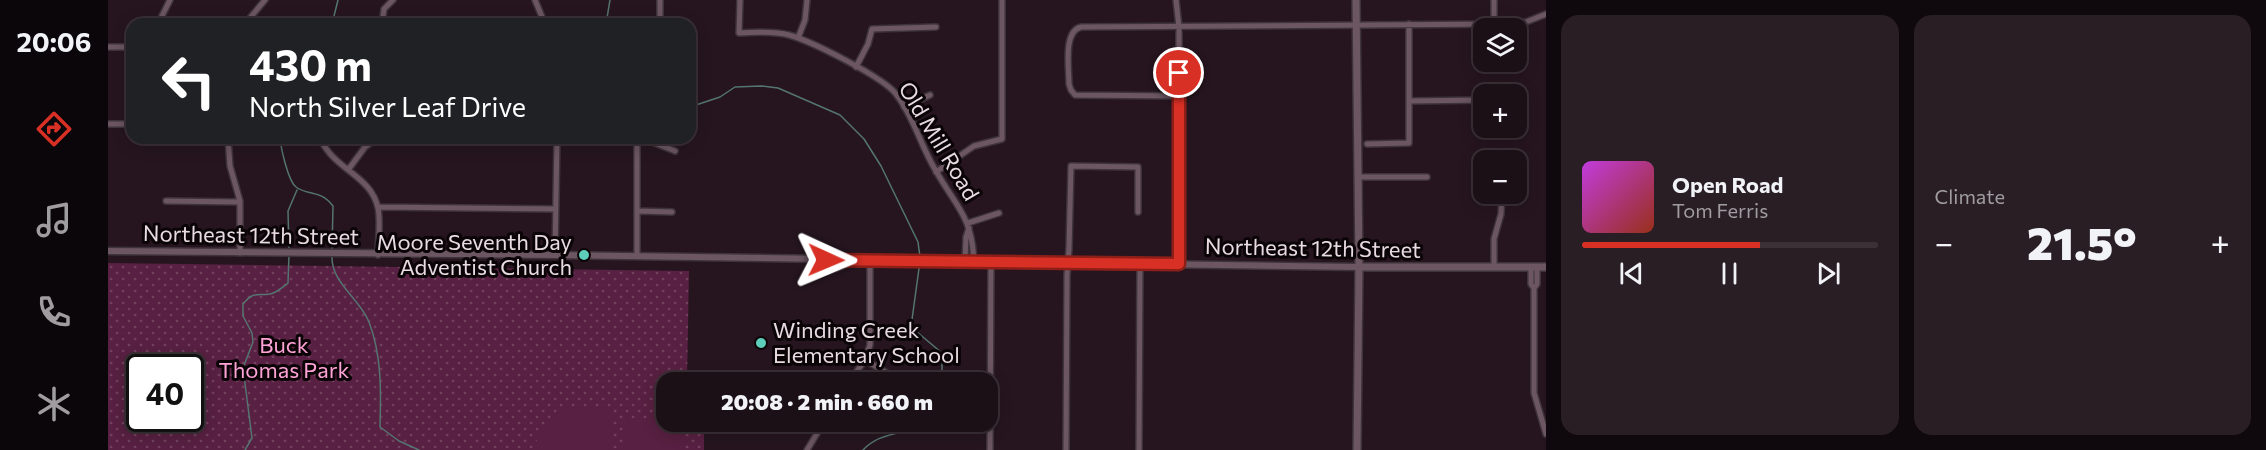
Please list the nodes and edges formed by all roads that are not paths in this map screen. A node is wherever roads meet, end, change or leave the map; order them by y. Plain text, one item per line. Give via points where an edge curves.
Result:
1 (170, 0) edge
2 (265, 0) edge
3 (393, 0) edge
4 (535, 0) edge
5 (660, 0) edge
6 (740, 0) edge
7 (807, 0) edge
8 (1002, 0) edge
9 (1176, 0) edge
10 (1356, 0) edge
11 (1494, 0) edge
12 (1546, 14) edge
13 (161, 18) edge
14 (250, 18) edge
15 (383, 18) edge
16 (542, 18) edge
17 (660, 18) edge
18 (1494, 18) edge
19 (1527, 22) edge
20 (1356, 24) junction
21 (1409, 24) junction
22 (1473, 24) edge
23 (936, 27) dead end
24 (1179, 27) junction
25 (798, 38) junction
26 (108, 47) edge
27 (126, 47) edge
28 (856, 67) junction
29 (930, 95) dead end
30 (1178, 96) junction
31 (1473, 100) edge
32 (1408, 101) junction
33 (904, 107) junction
34 (108, 124) edge
35 (126, 124) edge
36 (228, 144) edge
37 (324, 144) edge
38 (369, 144) edge
39 (556, 144) edge
40 (637, 144) edge
41 (657, 144) edge
42 (1367, 144) dead end
43 (675, 151) dead end
44 (348, 170) junction
45 (936, 172) junction
46 (1359, 177) junction
47 (1427, 177) dead end
48 (166, 201) dead end
49 (240, 202) junction
50 (1502, 204) edge
51 (378, 207) junction
52 (555, 209) junction
53 (638, 211) junction
54 (672, 212) dead end
55 (1138, 212) dead end
56 (999, 213) dead end
57 (968, 226) junction
58 (108, 251) edge
59 (240, 253) junction
60 (378, 255) junction
61 (555, 255) junction
62 (638, 256) junction
63 (870, 261) junction
64 (965, 261) junction
65 (974, 262) junction
66 (991, 262) junction
67 (1068, 263) junction
68 (1140, 264) junction
69 (1179, 264) junction
70 (1359, 267) junction
71 (1494, 267) junction
72 (1534, 267) junction
73 (1546, 267) edge
74 (864, 360) junction
75 (856, 372) edge
76 (884, 372) edge
77 (818, 432) edge
78 (1546, 434) edge
79 (807, 450) edge
80 (990, 450) edge
81 (1066, 450) edge
82 (1139, 450) edge
83 (1357, 450) edge

1 - 13 street
2 - 14 street
3 - 15 street via 384,9
4 - 16 street
5 - 17 street
6 - 25 street, Old Mill Road via 739,33 779,33
7 - 25 street
8 - 45 street via 1002,139 974,146
9 - 24 street
10 - 20 main road
11 - 18 street
12 - 19 street
20 - 21 street
20 - 24 street
20 - 46 main road
21 - 22 street
21 - 32 street
23 - 28 street via 872,29
24 - 30 street
24 - 30 street via 1081,27 1073,30 1069,42 1069,84 1075,95
25 - 28 street, Old Mill Road
26 - 27 street
28 - 33 street, Old Mill Road via 892,89
29 - 33 street
30 - 69 street
31 - 32 street
32 - 42 street via 1409,143
33 - 45 street, Old Mill Road
34 - 35 street
36 - 49 street
37 - 44 street via 335,161
38 - 44 street
39 - 52 street
40 - 53 street
41 - 43 street
44 - 51 street via 366,184
45 - 57 street, Old Mill Road
46 - 47 street
46 - 70 main road
48 - 49 street
49 - 59 street
50 - 71 street via 1494,239
51 - 52 street
51 - 60 street
52 - 61 street
53 - 54 street
53 - 62 street
55 - 67 street via 1138,167 1071,166
56 - 57 street
57 - 64 street, Old Mill Road
57 - 65 street, Old Mill Road via 973,237
58 - 59 street, Northeast 12th Street
59 - 60 street, Northeast 12th Street
60 - 61 street, Northeast 12th Street
61 - 62 street, Northeast 12th Street
62 - 63 street, Northeast 12th Street
63 - 64 street, Northeast 12th Street
63 - 74 street via 871,335
64 - 65 street, Northeast 12th Street
65 - 66 street, Northeast 12th Street
66 - 67 street, Northeast 12th Street
66 - 80 street
67 - 68 street, Northeast 12th Street
67 - 81 street
68 - 69 street, Northeast 12th Street
68 - 82 street
69 - 70 street, Northeast 12th Street
70 - 71 main road, Northeast 12th Street
70 - 83 main road
71 - 72 main road, Northeast 12th Street
72 - 73 main road, Northeast 12th Street
72 - 78 street via 1534,393
74 - 75 street
74 - 76 street
77 - 79 street

